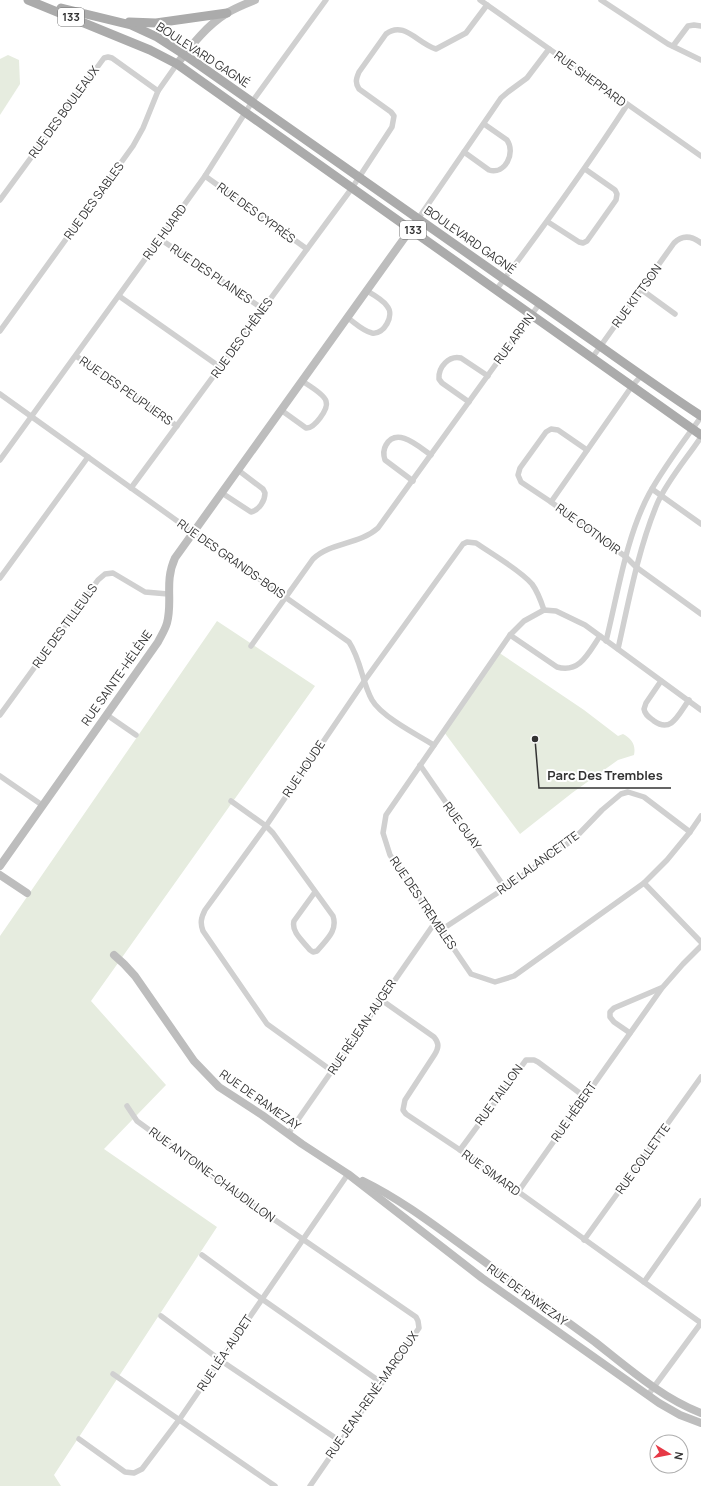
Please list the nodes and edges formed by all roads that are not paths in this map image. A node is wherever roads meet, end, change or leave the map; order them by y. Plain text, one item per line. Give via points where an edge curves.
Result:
1 (255, 0) edge
2 (326, 0) edge
3 (480, 0) edge
4 (601, 0) edge
5 (31, 1) edge
6 (487, 5) junction
7 (227, 13) junction
8 (118, 22) junction
9 (701, 26) edge
10 (673, 46) junction
11 (549, 49) junction
12 (185, 54) junction
13 (701, 60) edge
14 (177, 64) junction
15 (158, 91) junction
16 (252, 102) junction
17 (627, 105) junction
18 (246, 113) junction
19 (484, 124) junction
20 (464, 152) junction
21 (701, 156) edge
22 (585, 169) junction
23 (205, 176) junction
24 (359, 177) junction
25 (352, 188) junction
26 (0, 200) edge
27 (418, 219) junction
28 (548, 222) junction
29 (410, 229) junction
30 (160, 239) junction
31 (701, 243) edge
32 (307, 249) junction
33 (504, 280) junction
34 (496, 290) junction
35 (642, 290) junction
36 (367, 291) junction
37 (119, 296) junction
38 (540, 303) junction
39 (263, 309) junction
40 (531, 314) junction
41 (675, 314) dead end
42 (348, 318) junction
43 (0, 331) edge
44 (600, 347) junction
45 (76, 356) junction
46 (592, 358) junction
47 (220, 367) junction
48 (488, 376) junction
49 (641, 376) junction
50 (302, 381) junction
51 (632, 386) junction
52 (0, 394) edge
53 (469, 402) junction
54 (281, 410) junction
55 (32, 416) junction
56 (701, 417) edge
57 (177, 426) junction
58 (692, 429) junction
59 (701, 436) edge
60 (587, 450) junction
61 (431, 455) junction
62 (88, 457) junction
63 (0, 460) edge
64 (238, 470) junction
65 (413, 480) junction
66 (131, 488) junction
67 (652, 489) junction
68 (222, 493) junction
69 (662, 495) junction
70 (550, 502) junction
71 (701, 524) edge
72 (194, 533) junction
73 (626, 557) junction
74 (636, 567) junction
75 (0, 578) edge
76 (168, 594) junction
77 (285, 598) junction
78 (544, 610) junction
79 (701, 614) edge
80 (510, 635) junction
81 (600, 636) junction
82 (606, 641) junction
83 (251, 646) dead end
84 (618, 649) junction
85 (365, 680) junction
86 (661, 681) junction
87 (688, 700) junction
88 (701, 710) edge
89 (0, 715) edge
90 (107, 715) junction
91 (136, 735) dead end
92 (434, 745) junction
93 (420, 765) junction
94 (0, 776) edge
95 (231, 801) dead end
96 (42, 805) junction
97 (701, 816) edge
98 (266, 826) junction
99 (690, 832) junction
100 (0, 866) edge
101 (0, 875) edge
102 (644, 883) junction
103 (505, 888) junction
104 (315, 892) junction
105 (27, 893) dead end
106 (436, 921) junction
107 (441, 930) junction
108 (701, 942) edge
109 (701, 946) edge
110 (114, 955) dead end
111 (662, 988) junction
112 (380, 999) junction
113 (630, 1033) junction
114 (332, 1071) junction
115 (701, 1077) edge
116 (585, 1097) junction
117 (127, 1106) dead end
118 (288, 1134) junction
119 (460, 1150) junction
120 (348, 1174) junction
121 (518, 1192) junction
122 (701, 1201) edge
123 (302, 1239) junction
124 (584, 1240) junction
125 (202, 1255) dead end
126 (480, 1258) junction
127 (473, 1270) junction
128 (644, 1282) junction
129 (262, 1299) junction
130 (161, 1316) dead end
131 (564, 1318) junction
132 (701, 1323) edge
133 (556, 1331) junction
134 (220, 1360) junction
135 (113, 1374) dead end
136 (382, 1383) junction
137 (654, 1387) junction
138 (648, 1395) junction
139 (701, 1413) edge
140 (179, 1420) junction
141 (701, 1423) edge
142 (79, 1440) dead end
143 (340, 1441) junction
144 (275, 1486) edge
145 (310, 1486) edge

1 - 7 street
2 - 16 street, RUE HUARD
3 - 6 street, RUE SHEPPARD
4 - 10 street
5 - 8 main road, BOULEVARD GAGNÉ / 133
5 - 14 main road, BOULEVARD GAGNÉ / 133 via 150,50
6 - 11 street, RUE SHEPPARD
6 - 24 street, RUE DES CHÊNES via 466,33 436,49 402,29 390,30 386,34 359,72 356,84 391,112 394,121
7 - 8 main road via 156,23
7 - 12 street via 208,28
8 - 12 main road, BOULEVARD GAGNÉ / 133 via 157,37
9 - 10 street via 688,26
10 - 13 street
11 - 17 street, RUE SHEPPARD
11 - 19 street, RUE SAINTE-HÉLÈNE via 527,78 504,95
12 - 14 street
12 - 16 main road, BOULEVARD GAGNÉ / 133
14 - 15 street, RUE DES SABLES
14 - 18 main road, BOULEVARD GAGNÉ / 133
15 - 26 street, RUE DES BOULEAUX via 112,58 104,58
15 - 43 street, RUE DES SABLES via 133,146
16 - 18 street, RUE HUARD
16 - 24 main road, BOULEVARD GAGNÉ / 133
17 - 21 street, RUE SHEPPARD
17 - 22 street
18 - 23 street, RUE HUARD
18 - 25 main road, BOULEVARD GAGNÉ / 133
19 - 20 street, RUE SAINTE-HÉLÈNE
19 - 20 street via 507,140 511,150 506,164 498,170 489,170
20 - 27 street, RUE SAINTE-HÉLÈNE
22 - 28 street
22 - 28 street via 617,194 616,200 600,223 583,243
23 - 30 street, RUE HUARD
23 - 32 street, RUE DES CYPRÈS
24 - 25 street, RUE DES CHÊNES
24 - 27 main road, BOULEVARD GAGNÉ / 133
25 - 29 main road, BOULEVARD GAGNÉ / 133
25 - 32 street, RUE DES CHÊNES
27 - 29 street, RUE SAINTE-HÉLÈNE
27 - 33 main road, BOULEVARD GAGNÉ / 133
28 - 33 street
29 - 34 main road, BOULEVARD GAGNÉ / 133
29 - 36 street, RUE SAINTE-HÉLÈNE
30 - 37 street, RUE HUARD
30 - 39 street, RUE DES PLAINES
31 - 35 street, RUE KITTSON via 694,238 678,239
32 - 39 street, RUE DES CHÊNES
33 - 34 street
33 - 38 main road, BOULEVARD GAGNÉ / 133
34 - 40 main road, BOULEVARD GAGNÉ / 133
35 - 41 street
35 - 44 street, RUE KITTSON
36 - 42 street, RUE SAINTE-HÉLÈNE
36 - 42 street via 390,309 390,316 382,330 377,333 371,332
37 - 45 street, RUE HUARD
37 - 47 street
38 - 40 street, RUE ARPIN
38 - 44 main road, BOULEVARD GAGNÉ / 133
39 - 47 street, RUE DES CHÊNES
40 - 46 main road, BOULEVARD GAGNÉ / 133
40 - 48 street, RUE ARPIN
42 - 50 street, RUE SAINTE-HÉLÈNE
44 - 46 street, RUE KITTSON
44 - 49 main road, BOULEVARD GAGNÉ / 133
45 - 55 street, RUE HUARD
45 - 57 street, RUE DES PEUPLIERS
46 - 51 main road, BOULEVARD GAGNÉ / 133
47 - 57 street, RUE DES CHÊNES
48 - 53 street, RUE ARPIN
48 - 53 street, RUE ARPIN via 457,357 448,360 440,370 439,379 442,383
49 - 51 street, RUE COTNOIR
49 - 56 main road, BOULEVARD GAGNÉ / 133
50 - 54 street, RUE SAINTE-HÉLÈNE
50 - 54 street via 326,402 327,406 318,421 312,427 306,428
51 - 58 main road, BOULEVARD GAGNÉ / 133
51 - 60 street, RUE COTNOIR
52 - 55 street, RUE DES GRANDS-BOIS
53 - 61 street, RUE ARPIN
54 - 64 street, RUE SAINTE-HÉLÈNE
55 - 62 street, RUE DES GRANDS-BOIS
55 - 63 street, RUE HUARD
56 - 58 street
57 - 66 street, RUE DES CHÊNES
58 - 59 main road, BOULEVARD GAGNÉ / 133
58 - 67 street
59 - 69 street
60 - 70 street, RUE COTNOIR
60 - 70 street, RUE COTNOIR via 558,430 551,430 546,432 520,468 518,475 521,482
61 - 65 street, RUE ARPIN
61 - 65 street via 399,436 387,443 383,455 385,460
62 - 66 street, RUE DES GRANDS-BOIS
62 - 75 street
64 - 68 street, RUE SAINTE-HÉLÈNE
64 - 68 street via 263,489 263,502 258,509 251,512
65 - 77 street, RUE ARPIN via 378,528 365,537 320,553
66 - 72 street, RUE DES GRANDS-BOIS
67 - 69 street
67 - 73 street via 638,520
68 - 72 street, RUE SAINTE-HÉLÈNE
69 - 71 street
69 - 74 street
70 - 73 street, RUE COTNOIR
72 - 76 street, RUE SAINTE-HÉLÈNE via 172,564
72 - 77 street, RUE DES GRANDS-BOIS
73 - 74 street, RUE COTNOIR
73 - 82 street
74 - 79 street, RUE COTNOIR
74 - 84 street
76 - 89 street, RUE DES TILLEULS via 145,592 113,573 105,574 98,580
76 - 90 street, RUE SAINTE-HÉLÈNE via 169,608 164,631
77 - 83 street, RUE ARPIN
77 - 85 street, RUE DES GRANDS-BOIS via 349,642
78 - 80 street, RUE DES TREMBLES via 524,621
78 - 81 street via 556,611 570,617
78 - 85 street, RUE HOUDE via 533,585 476,543 467,542 463,544
80 - 81 street via 557,667 566,669 579,665
80 - 92 street, RUE DES TREMBLES
81 - 82 street
82 - 84 street
84 - 86 street
85 - 92 street, RUE DES GRANDS-BOIS via 376,706
85 - 98 street, RUE HOUDE
86 - 87 street
86 - 87 street via 646,703 644,709 647,716 660,725 668,726
87 - 88 street
90 - 91 street
90 - 96 street, RUE SAINTE-HÉLÈNE
92 - 93 street, RUE DES TREMBLES
93 - 103 street, RUE GUAY
93 - 106 street, RUE DES TREMBLES via 386,816 382,833 390,855
94 - 96 street
95 - 98 street
96 - 100 street, RUE SAINTE-HÉLÈNE
97 - 99 street, RUE DES TREMBLES
98 - 104 street
98 - 114 street, RUE HOUDE via 205,910 200,918 201,926 267,1024
99 - 102 street, RUE DES TREMBLES
99 - 103 street, RUE LALANCETTE via 644,798 628,792 621,794 574,839
101 - 105 street
102 - 107 street, RUE DES TREMBLES via 514,976 495,982 471,974
102 - 108 street
103 - 107 street, RUE LALANCETTE
104 - 104 street via 333,916 335,926 317,951 313,952 293,926
106 - 107 street, RUE DES TREMBLES
106 - 112 street, RUE RÉJEAN-AUGER
109 - 111 street, RUE HÉBERT
110 - 118 street, RUE DE RAMEZAY via 135,976 206,1075 218,1087
111 - 113 street, RUE HÉBERT
111 - 113 street, RUE HÉBERT via 610,1012 614,1022
112 - 114 street, RUE RÉJEAN-AUGER
112 - 119 street, RUE SIMARD via 434,1037 438,1044 435,1054 405,1100 403,1110
113 - 116 street, RUE HÉBERT
114 - 118 street, RUE RÉJEAN-AUGER
115 - 124 street, RUE COLLETTE
116 - 119 street, RUE TAILLON via 538,1062 526,1060
116 - 121 street, RUE HÉBERT
117 - 123 street, RUE ANTOINE-CHAUDILLON via 137,1121
118 - 120 street, RUE DE RAMEZAY
119 - 121 street, RUE SIMARD
120 - 123 street, RUE LÉA-AUDET
120 - 126 street, RUE DE RAMEZAY via 376,1187
120 - 127 street, RUE DE RAMEZAY
121 - 124 street, RUE SIMARD
122 - 128 street
123 - 129 street, RUE LÉA-AUDET
123 - 136 street, RUE JEAN-RENÉ-MARCOUX via 416,1317 419,1328
124 - 128 street, RUE SIMARD
125 - 129 street
126 - 127 street
126 - 131 street, RUE DE RAMEZAY
127 - 133 street, RUE DE RAMEZAY
128 - 132 street, RUE SIMARD
129 - 134 street, RUE LÉA-AUDET
129 - 136 street
130 - 134 street
131 - 133 street
131 - 137 street, RUE DE RAMEZAY
132 - 137 street
133 - 138 street, RUE DE RAMEZAY
134 - 140 street, RUE LÉA-AUDET
134 - 143 street
135 - 140 street
136 - 143 street, RUE JEAN-RENÉ-MARCOUX
137 - 138 street
137 - 139 street, RUE DE RAMEZAY via 672,1400
138 - 141 street, RUE DE RAMEZAY via 675,1413
140 - 142 street, RUE LÉA-AUDET via 142,1469 134,1473 125,1472
140 - 144 street
143 - 145 street, RUE JEAN-RENÉ-MARCOUX

